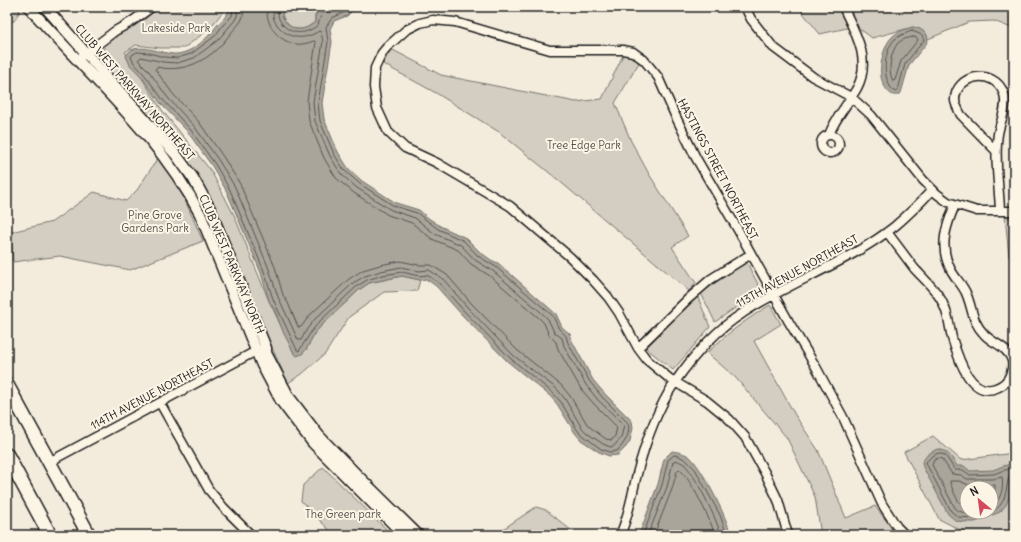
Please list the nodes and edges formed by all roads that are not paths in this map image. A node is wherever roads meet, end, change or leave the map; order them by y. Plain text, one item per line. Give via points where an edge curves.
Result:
1 (29, 7) edge
2 (45, 7) edge
3 (152, 7) edge
4 (745, 7) edge
5 (843, 7) edge
6 (86, 53) junction
7 (78, 60) junction
8 (851, 97) junction
9 (829, 135) dead end
10 (996, 151) junction
11 (932, 190) junction
12 (955, 205) junction
13 (1000, 210) junction
14 (1014, 210) edge
15 (887, 232) junction
16 (751, 254) junction
17 (774, 294) junction
18 (266, 348) junction
19 (638, 348) junction
20 (256, 351) junction
21 (675, 382) junction
22 (7, 385) edge
23 (160, 403) junction
24 (7, 455) edge
25 (49, 462) junction
26 (50, 535) edge
27 (89, 535) edge
28 (251, 535) edge
29 (404, 535) edge
30 (418, 535) edge
31 (620, 535) edge
32 (788, 535) edge
33 (905, 535) edge

1 - 7 street, CLUB WEST PARKWAY NORTH
2 - 6 street, CLUB WEST PARKWAY NORTHEAST
3 - 6 street
4 - 8 street via 773,47 813,77
5 - 8 street via 859,38 864,64
6 - 7 street
6 - 18 street, CLUB WEST PARKWAY NORTHEAST via 177,156 193,178 210,209
7 - 20 street, CLUB WEST PARKWAY NORTH via 150,140 191,197
8 - 9 street
8 - 11 street via 872,115
10 - 10 street via 1004,95 994,80 978,76 962,84 955,101 961,115
10 - 13 street
11 - 12 street
11 - 15 street, 113TH AVENUE NORTHEAST
12 - 13 street via 977,211
12 - 15 street via 944,233 945,254 950,268 967,295 972,316 978,326 985,335 1005,348 1012,360 1009,376 997,387 983,388 970,380 955,348 943,303 929,282 913,267
13 - 14 street
15 - 17 street, 113TH AVENUE NORTHEAST
16 - 17 street, HASTINGS STREET NORTHEAST
16 - 19 street via 706,283
16 - 19 street, HASTINGS STREET NORTHEAST via 696,158 658,77 644,60 633,52 604,49 550,50 455,22 433,20 406,30 382,53 375,68 374,87 378,108 388,132 405,148 437,163 510,206 570,257 608,297
17 - 21 street, 113TH AVENUE NORTHEAST via 742,313 718,332
17 - 33 street, HASTINGS STREET NORTHEAST via 843,417 882,504
18 - 20 street, 114TH AVENUE NORTHEAST
18 - 30 street, CLUB WEST PARKWAY NORTHEAST via 266,353 289,397 319,436
19 - 21 street via 647,360
20 - 23 street, 114TH AVENUE NORTHEAST
20 - 29 street, CLUB WEST PARKWAY NORTH via 280,401 304,432
21 - 31 street, 113TH AVENUE NORTHEAST via 654,424
21 - 32 street via 707,401 729,419 745,437 778,500
22 - 25 highway
23 - 25 street, 114TH AVENUE NORTHEAST
23 - 28 street via 209,490
24 - 26 highway
25 - 27 highway

